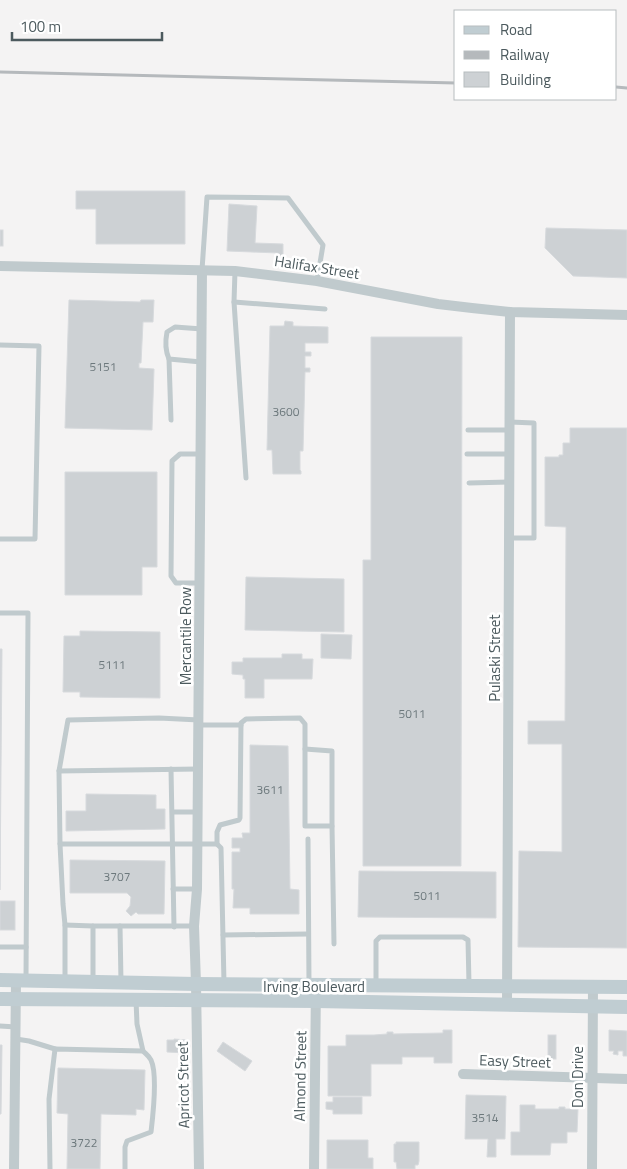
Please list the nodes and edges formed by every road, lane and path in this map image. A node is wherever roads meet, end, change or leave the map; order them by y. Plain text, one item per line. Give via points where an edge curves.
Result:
1 (0, 266) edge
2 (202, 270) junction
3 (236, 271) junction
4 (317, 281) junction
5 (234, 302) junction
6 (325, 310) dead end
7 (510, 312) junction
8 (627, 315) edge
9 (202, 329) junction
10 (0, 345) edge
11 (170, 359) junction
12 (202, 362) junction
13 (171, 420) dead end
14 (510, 426) junction
15 (468, 430) dead end
16 (201, 454) junction
17 (468, 454) dead end
18 (510, 454) junction
19 (246, 478) dead end
20 (509, 482) junction
21 (469, 483) dead end
22 (509, 538) junction
23 (0, 539) edge
24 (200, 583) junction
25 (0, 613) edge
26 (199, 723) junction
27 (241, 725) junction
28 (305, 749) junction
29 (172, 769) junction
30 (198, 769) junction
31 (60, 771) junction
32 (173, 812) junction
33 (198, 812) junction
34 (332, 826) junction
35 (308, 839) dead end
36 (198, 843) junction
37 (60, 844) junction
38 (174, 844) junction
39 (217, 844) junction
40 (173, 889) junction
41 (197, 889) junction
42 (65, 925) junction
43 (94, 926) junction
44 (120, 926) junction
45 (174, 926) junction
46 (194, 926) junction
47 (308, 934) junction
48 (223, 935) junction
49 (334, 944) dead end
50 (0, 947) edge
51 (26, 947) junction
52 (0, 980) edge
53 (21, 981) junction
54 (65, 982) junction
55 (94, 982) junction
56 (121, 982) junction
57 (196, 984) junction
58 (224, 984) junction
59 (312, 984) junction
60 (376, 984) junction
61 (469, 985) junction
62 (507, 985) junction
63 (593, 986) junction
64 (627, 986) edge
65 (0, 999) edge
66 (16, 999) junction
67 (136, 1000) junction
68 (196, 1001) junction
69 (316, 1001) junction
70 (507, 1005) junction
71 (593, 1006) junction
72 (627, 1007) edge
73 (0, 1026) edge
74 (16, 1026) junction
75 (15, 1039) junction
76 (55, 1049) junction
77 (142, 1051) junction
78 (463, 1074) dead end
79 (592, 1078) junction
80 (627, 1079) edge
81 (14, 1169) edge
82 (50, 1169) edge
83 (125, 1169) edge
84 (199, 1169) edge
85 (314, 1169) edge
86 (592, 1169) edge

1 - 2 street, Halifax Street
2 - 3 street, Halifax Street
2 - 4 lane via 207,196 288,198 323,245
2 - 9 street, Mercantile Row
3 - 4 street, Halifax Street
3 - 5 lane
4 - 7 street, Halifax Street via 438,304
5 - 6 lane
5 - 19 lane
7 - 8 street, Halifax Street
7 - 14 street, Pulaski Street
9 - 11 lane via 175,328 167,332 166,352
9 - 12 street, Mercantile Row
10 - 23 lane via 39,346 35,539
11 - 12 lane
11 - 13 lane
12 - 16 street, Mercantile Row
14 - 15 lane
14 - 18 street, Pulaski Street
14 - 22 lane via 534,422 534,538
16 - 24 street, Mercantile Row
16 - 24 lane via 180,454 172,461 171,576 176,583
17 - 18 lane
18 - 20 street, Pulaski Street
20 - 21 lane
20 - 22 street, Pulaski Street
22 - 62 street, Pulaski Street
24 - 26 street, Mercantile Row
25 - 51 lane via 28,613
26 - 27 lane
26 - 30 street, Mercantile Row
26 - 31 lane via 159,718 68,720
27 - 28 lane via 246,719 300,718 305,724
27 - 39 lane via 240,818 220,825
28 - 34 lane via 332,751
28 - 34 lane via 305,826
29 - 30 lane
29 - 31 lane
29 - 32 lane
30 - 33 street, Mercantile Row
31 - 37 lane
32 - 33 lane
32 - 38 lane
33 - 36 street, Mercantile Row
34 - 49 lane
35 - 47 lane
36 - 38 lane
36 - 39 lane
36 - 41 street, Mercantile Row
37 - 38 lane
37 - 42 lane
38 - 40 lane
39 - 48 lane via 221,848
40 - 41 lane
40 - 45 lane
41 - 46 street, Mercantile Row
42 - 43 lane
42 - 54 lane
43 - 44 lane
43 - 55 lane
44 - 45 lane
44 - 56 lane
45 - 46 lane
46 - 57 street, Mercantile Row
47 - 48 lane
47 - 59 lane
48 - 58 lane
50 - 51 lane
51 - 53 lane
52 - 53 main road, Irving Boulevard
53 - 54 main road, Irving Boulevard
53 - 66 street
54 - 55 main road, Irving Boulevard
55 - 56 main road, Irving Boulevard
56 - 57 main road, Irving Boulevard
57 - 58 main road, Irving Boulevard
57 - 68 street, Mercantile Row
58 - 59 main road, Irving Boulevard
59 - 60 main road, Irving Boulevard
59 - 69 street, Almond Street
60 - 61 main road, Irving Boulevard
60 - 61 lane via 376,941 380,937 462,937 468,940
61 - 62 main road, Irving Boulevard
62 - 63 main road, Irving Boulevard
62 - 70 street, Pulaski Street
63 - 64 main road, Irving Boulevard
63 - 71 street, Don Drive
65 - 66 main road, Irving Boulevard
66 - 67 main road, Irving Boulevard
66 - 74 street
67 - 68 main road, Irving Boulevard
67 - 77 lane
68 - 69 main road, Irving Boulevard
68 - 84 street, Apricot Street
69 - 70 main road, Irving Boulevard
69 - 85 street, Almond Street
70 - 71 main road, Irving Boulevard
71 - 72 main road, Irving Boulevard
71 - 79 street, Don Drive
73 - 74 lane
74 - 75 street
75 - 76 lane
75 - 81 street
76 - 77 lane
76 - 82 lane via 49,1099
77 - 83 lane via 150,1057 154,1068 151,1132 127,1141
78 - 79 street, Easy Street
79 - 80 street, Easy Street
79 - 86 street, Don Drive

